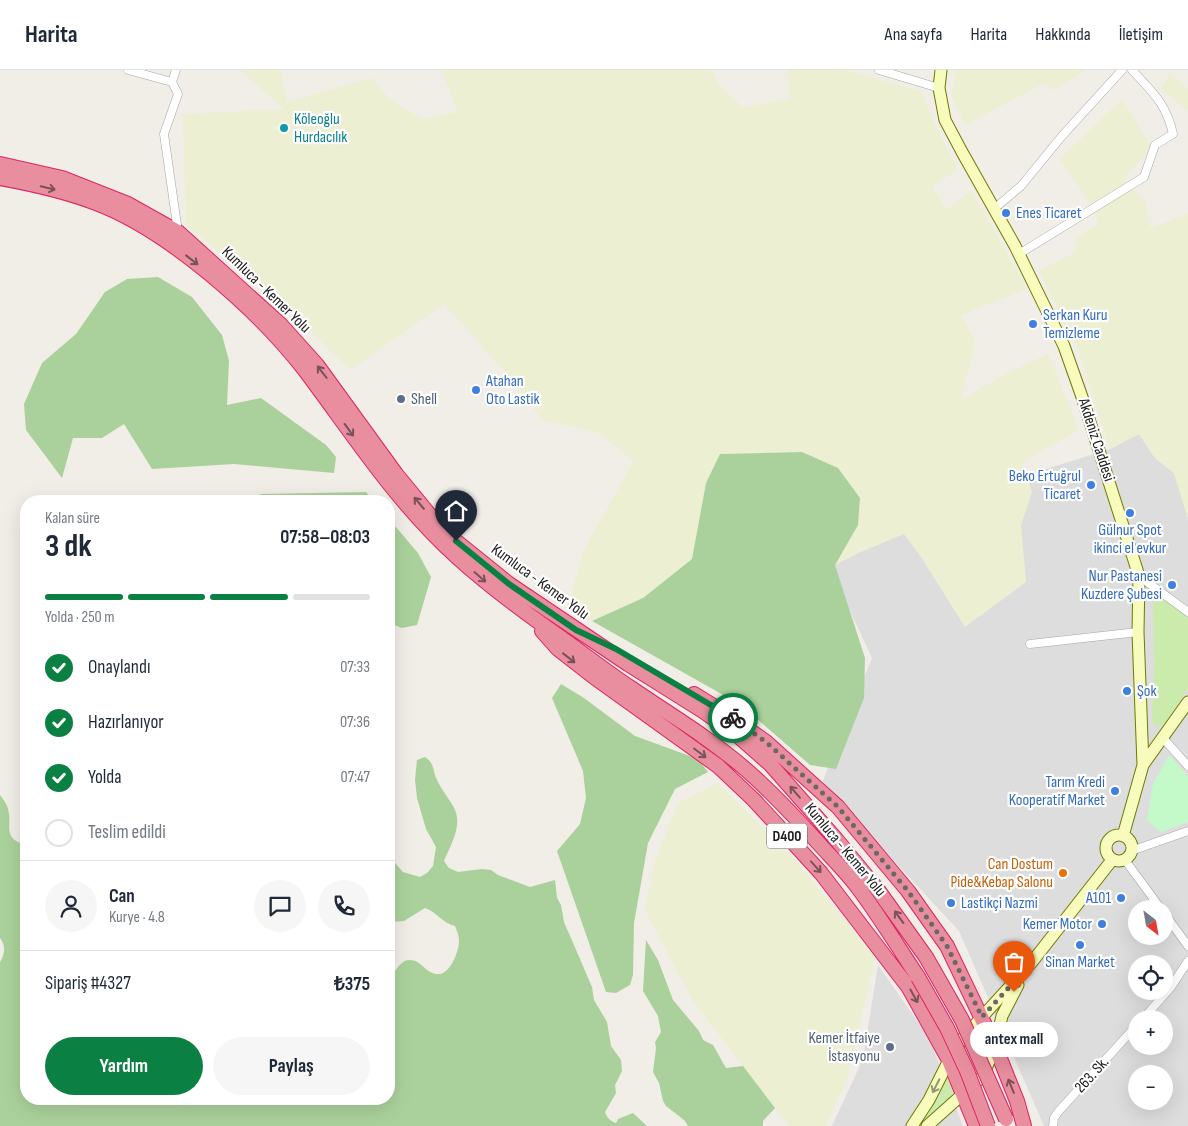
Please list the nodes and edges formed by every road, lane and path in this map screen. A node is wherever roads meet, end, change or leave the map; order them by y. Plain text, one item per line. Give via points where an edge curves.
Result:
1 (128, 70) edge
2 (176, 70) edge
3 (879, 70) edge
4 (941, 70) edge
5 (1122, 70) edge
6 (1132, 70) edge
7 (172, 82) junction
8 (939, 88) junction
9 (0, 164) edge
10 (0, 178) edge
11 (994, 209) junction
12 (178, 232) junction
13 (1019, 254) junction
14 (1139, 576) junction
15 (523, 610) junction
16 (1188, 612) edge
17 (576, 630) junction
18 (1138, 632) junction
19 (1030, 644) dead end
20 (1188, 702) edge
21 (1162, 737) junction
22 (1143, 765) junction
23 (1188, 766) edge
24 (1188, 831) edge
25 (1122, 836) junction
26 (1128, 855) junction
27 (1112, 860) junction
28 (1156, 900) edge
29 (1173, 925) edge
30 (1188, 946) edge
31 (1188, 961) edge
32 (1032, 962) junction
33 (1150, 1010) edge
34 (982, 1017) junction
35 (1128, 1035) edge
36 (995, 1046) junction
37 (949, 1060) junction
38 (964, 1094) junction
39 (1008, 1122) edge
40 (912, 1126) edge
41 (927, 1126) edge
42 (976, 1126) edge
43 (988, 1126) edge
44 (1024, 1126) edge
45 (1053, 1126) edge

1 - 7 street
2 - 7 street
3 - 8 street
4 - 8 street, Akdeniz Caddesi
5 - 11 street via 1021,186
6 - 13 street via 1159,100 1169,117 1173,134 1155,144 1144,177
7 - 12 street via 178,94 164,134
8 - 11 street, Akdeniz Caddesi via 946,120
9 - 12 highway, Kumluca - Kemer Yolu / D400 via 62,178 128,204
10 -> 15 highway, Kumluca - Kemer Yolu / D400 via 50,188 98,204 147,230 195,263 273,334 302,367 409,510 464,564
11 - 13 street, Akdeniz Caddesi
17 -> 12 highway, Kumluca - Kemer Yolu / D400 via 509,584 442,530 396,474 317,365 281,325
13 - 14 street, Akdeniz Caddesi via 1064,346
14 - 16 street
14 - 18 street, Akdeniz Caddesi
15 -> 37 highway, Kumluca - Kemer Yolu / D400 via 558,649 711,761 754,800 821,873 882,951 909,988
15 - 43 highway, Kumluca - Kemer Yolu / D400, bridge via 743,767 857,887 918,977 947,1028
17 - 34 highway via 616,649 725,713 766,742 838,807 908,891 947,946
39 -> 17 highway, Kumluca - Kemer Yolu / D400, bridge via 962,1020 926,957 836,839 753,748 703,711
18 - 19 street
18 - 22 street, Akdeniz Caddesi
20 - 21 street
21 - 22 street
21 - 23 street
22 - 25 street, Akdeniz Caddesi
24 - 26 street
25 - 26 street via 1131,845
25 - 27 street via 1116,835 1106,843 1107,855
26 - 27 street
26 - 28 street
27 - 32 street
29 - 30 street
31 - 33 street
32 - 34 street
32 - 36 street via 1002,1016
34 - 36 highway
34 - 37 street
35 - 45 street, 263. Sk. via 1058,1112
36 - 38 street via 983,1076
44 -> 36 highway
37 - 38 highway, Kumluca - Kemer Yolu / D400
37 -> 40 street
38 - 41 street
38 - 42 highway, Kumluca - Kemer Yolu / D400

